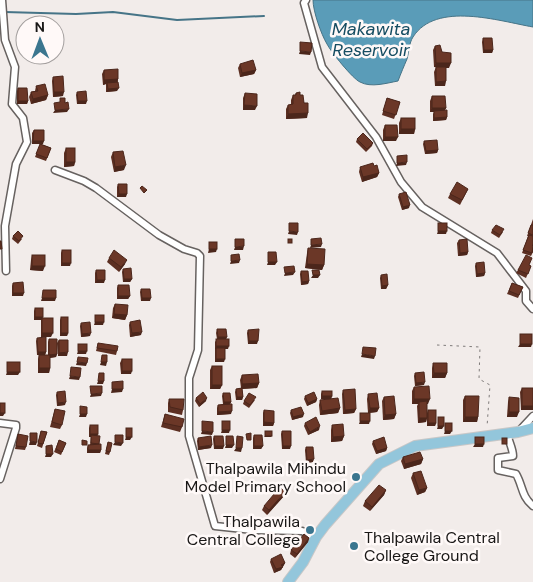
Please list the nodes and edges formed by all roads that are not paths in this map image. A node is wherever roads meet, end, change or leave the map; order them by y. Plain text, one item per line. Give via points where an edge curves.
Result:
1 (2, 0) edge
2 (306, 0) edge
3 (55, 170) dead end
4 (6, 271) dead end
5 (533, 309) edge
6 (533, 416) edge
7 (0, 423) edge
8 (533, 428) edge
9 (518, 432) junction
10 (507, 434) junction
11 (0, 479) edge
12 (533, 506) edge
13 (316, 537) junction
14 (288, 582) edge

1 - 4 street via 5,40 15,67 12,104 23,118 27,142 16,164 5,226
2 - 5 street via 304,3 322,67 376,137 401,182 422,207 497,253 526,291 526,301
3 - 13 street via 96,188 159,235 200,256 198,350 189,378 189,436 215,526 302,531
6 - 9 street
7 - 11 street via 16,425
8 - 9 main road
9 - 10 main road
10 - 12 street via 513,456 498,458 498,470 516,474 520,490
10 - 13 main road via 415,446 379,464
13 - 14 main road

